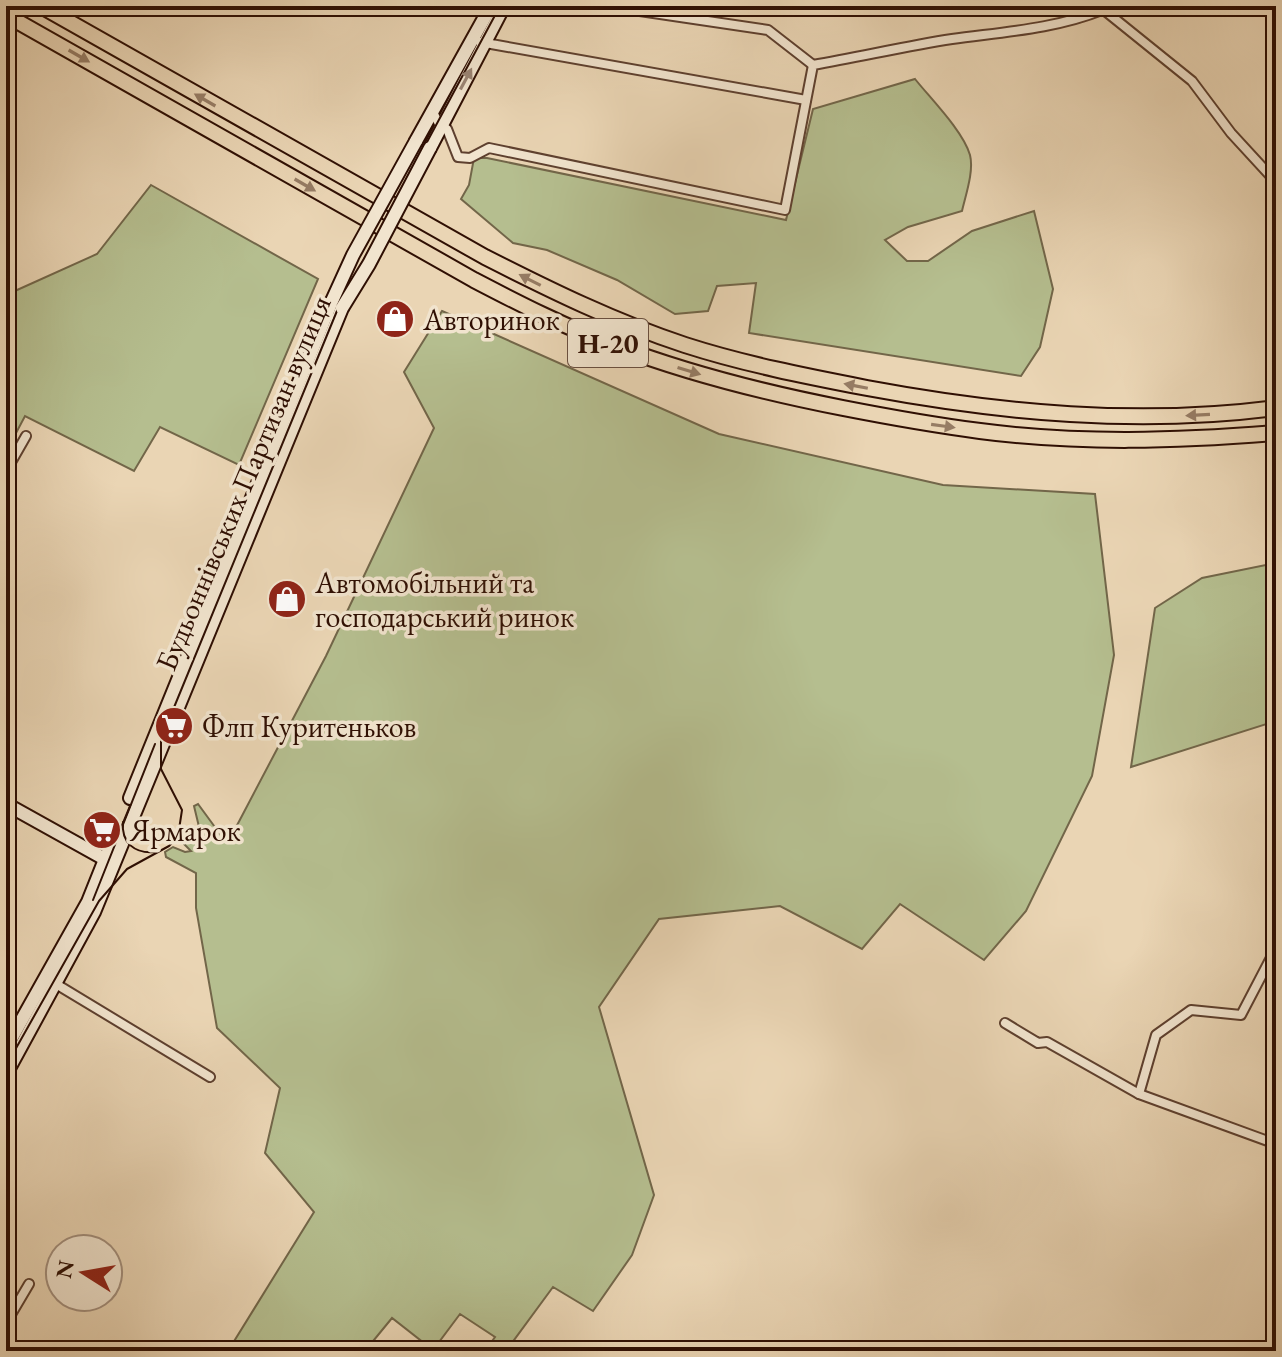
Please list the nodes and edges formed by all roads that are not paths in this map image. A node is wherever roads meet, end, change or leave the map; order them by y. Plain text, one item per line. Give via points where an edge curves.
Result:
1 (41, 6) edge
2 (606, 6) edge
3 (499, 7) edge
4 (1101, 8) edge
5 (6, 15) edge
6 (479, 41) junction
7 (813, 65) junction
8 (806, 100) junction
9 (433, 112) junction
10 (232, 115) junction
11 (440, 126) junction
12 (221, 137) junction
13 (1276, 182) edge
14 (337, 304) junction
15 (1276, 408) edge
16 (1276, 433) edge
17 (26, 436) dead end
18 (6, 471) edge
19 (6, 804) edge
20 (108, 861) junction
21 (1276, 948) edge
22 (56, 984) junction
23 (1005, 1023) dead end
24 (10, 1052) edge
25 (6, 1074) edge
26 (210, 1077) dead end
27 (1139, 1094) junction
28 (1276, 1144) edge
29 (29, 1284) dead end
30 (6, 1323) edge

10 -> 1 main road, Н-20
2 - 7 street via 768,30
3 - 6 main road, Будьоннівських Партизан вулиця
4 - 7 street via 1083,18
4 - 13 street via 1192,81
5 -> 12 main road, Н-20
6 - 8 street
6 - 9 main road, Будьоннівських Партизан вулиця
11 -> 6 main road, Будьоннівських Партизан вулиця
7 - 8 street
8 - 11 street via 785,210 489,148 470,158 458,157 447,129
9 - 11 street
9 - 14 main road, Будьоннівських Партизан вулиця, bridge via 353,255
10 - 12 main road
15 -> 10 main road, Н-20 via 1101,416 1000,409 732,358 553,292
11 - 14 main road, Будьоннівських Партизан вулиця, bridge via 375,251
12 -> 16 main road, Н-20 via 545,316 615,346 725,382 982,432 1107,440
14 - 20 main road, Будьоннівських Партизан вулиця
17 - 18 street
19 - 20 main road
20 - 22 main road, Будьоннівських Партизан вулиця via 94,912
20 - 24 main road, Будьоннівських Партизан вулиця
21 - 27 street via 1241,1015 1191,1010 1156,1035
22 - 24 main road, Будьоннівських Партизан вулиця
22 - 26 street
23 - 27 street
24 - 25 main road, Будьоннівських Партизан вулиця
27 - 28 street
29 - 30 street

